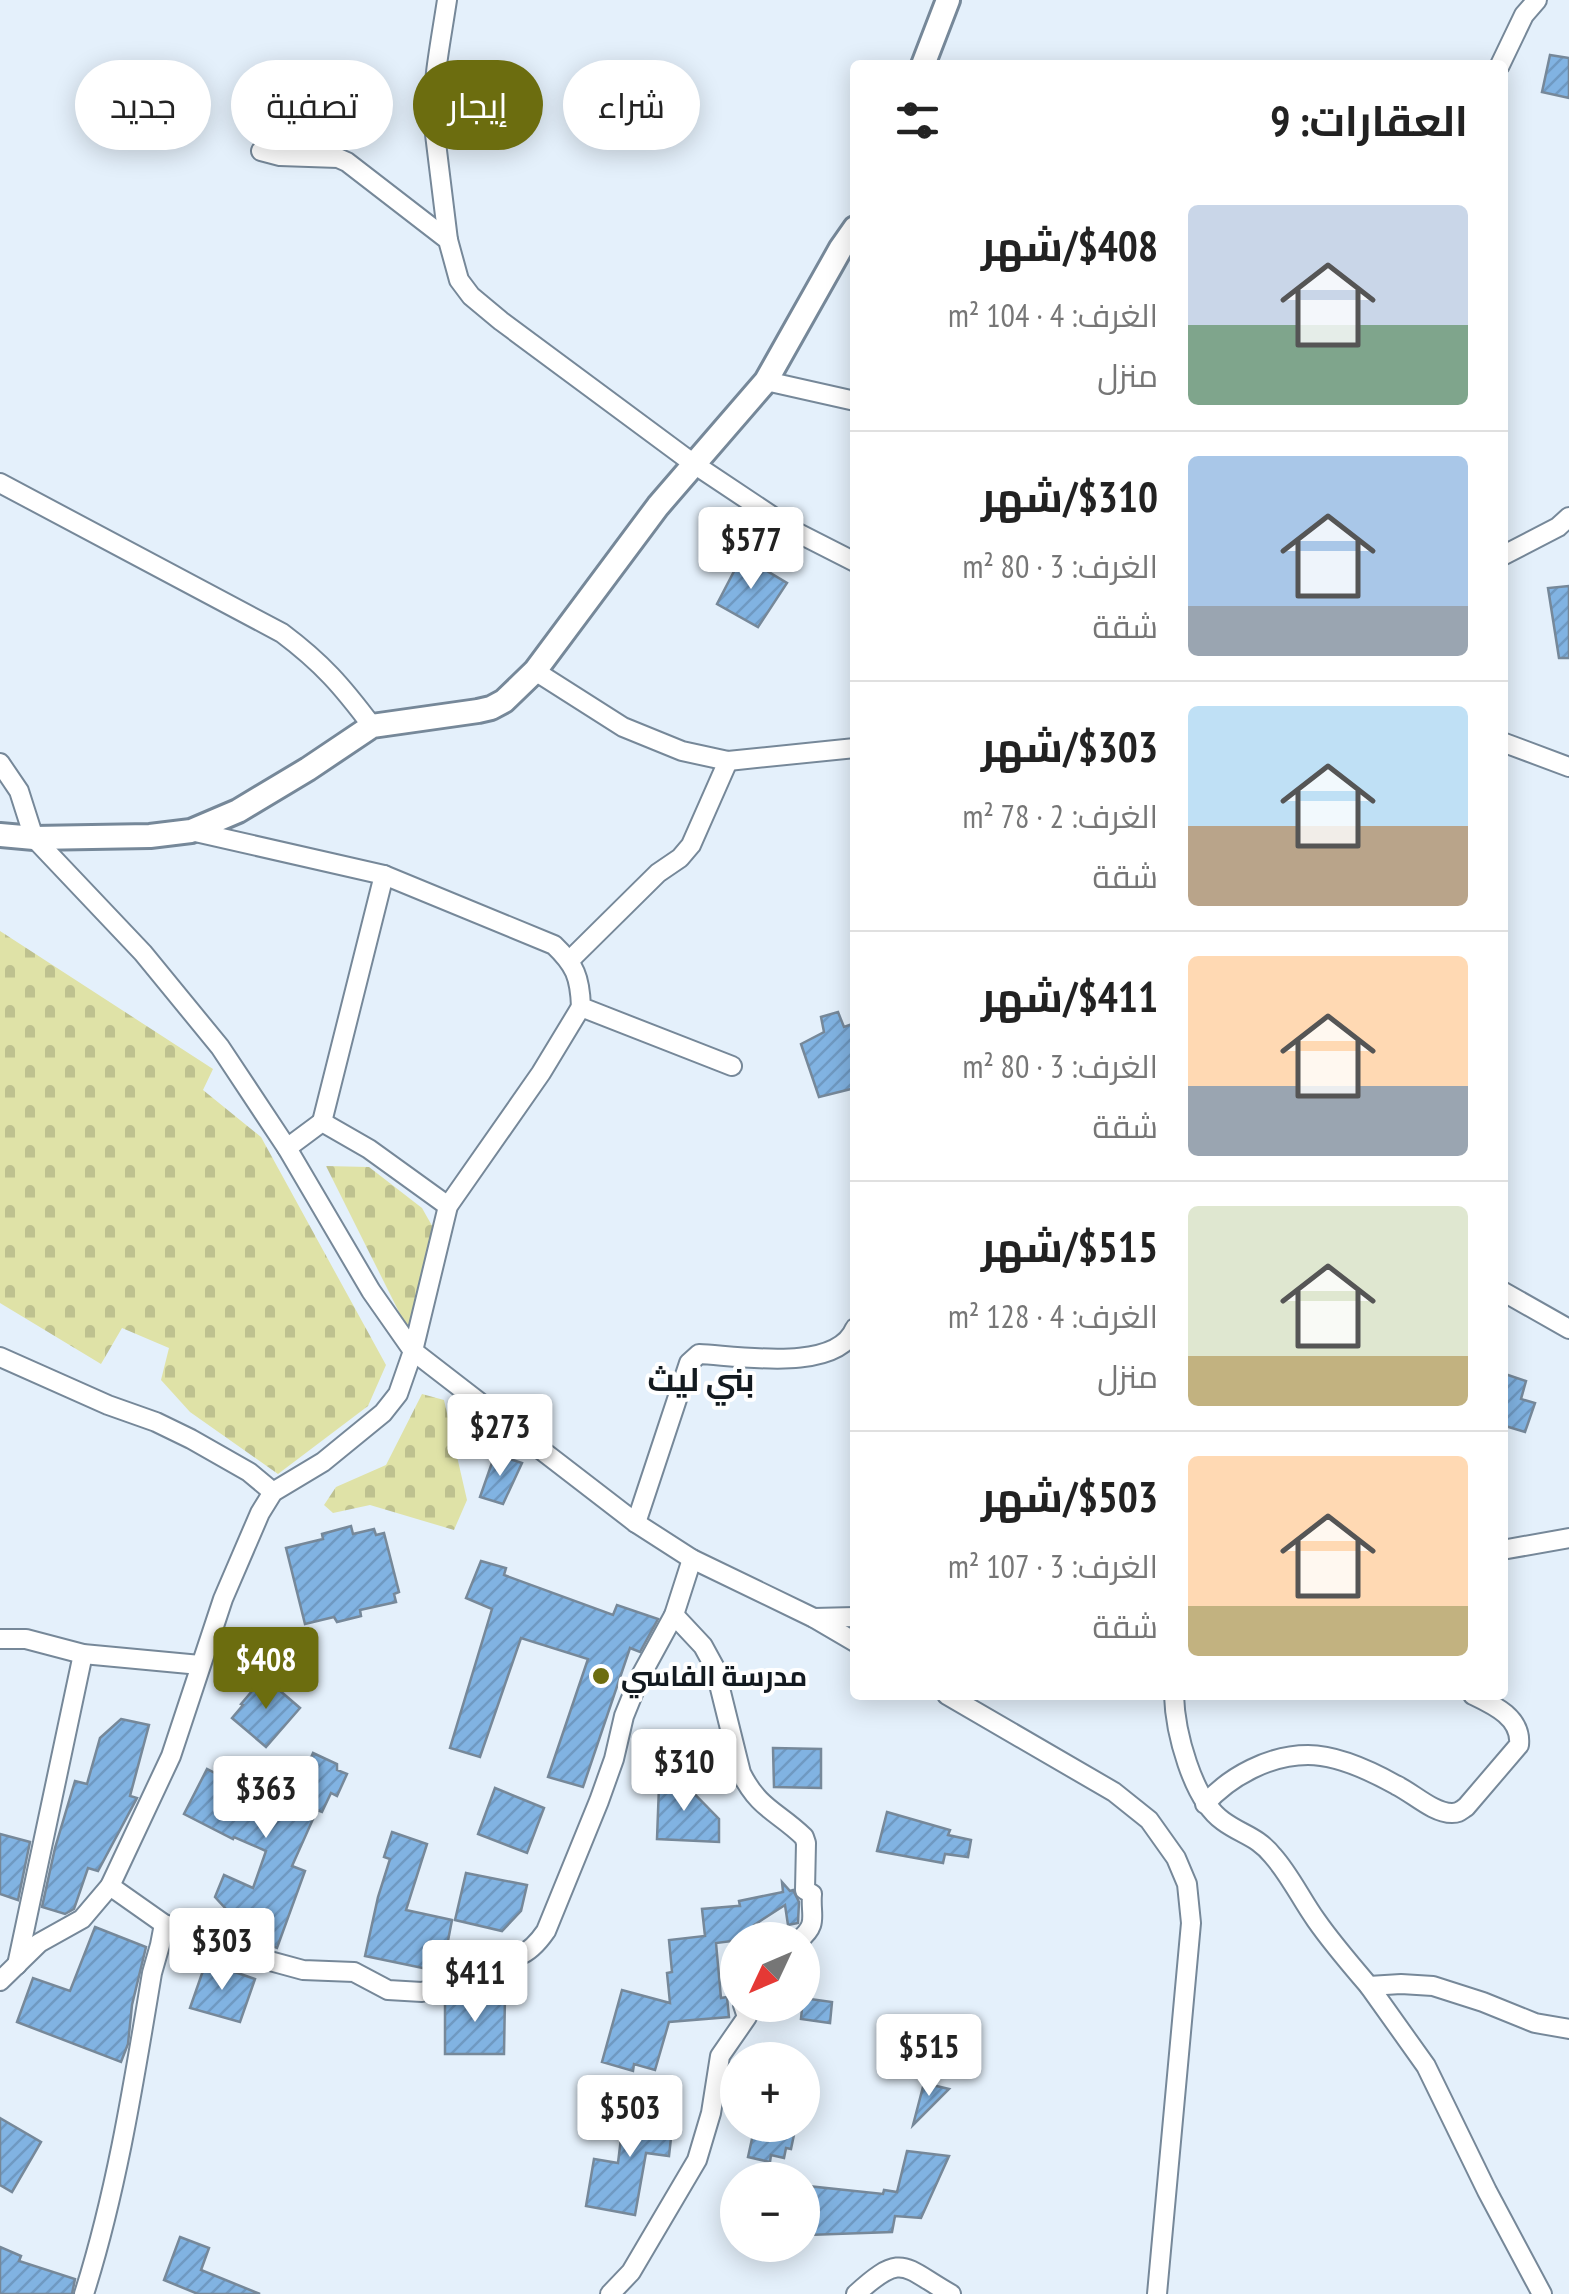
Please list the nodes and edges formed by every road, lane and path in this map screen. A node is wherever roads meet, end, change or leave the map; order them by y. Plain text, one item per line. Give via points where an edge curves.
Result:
1 (447, 0) edge
2 (948, 0) edge
3 (1537, 0) edge
4 (925, 60) edge
5 (1502, 60) edge
6 (261, 151) dead end
7 (850, 235) edge
8 (448, 240) junction
9 (766, 381) junction
10 (850, 400) edge
11 (694, 464) junction
12 (0, 483) edge
13 (1569, 517) edge
14 (1508, 553) edge
15 (850, 559) edge
16 (534, 671) junction
17 (372, 726) junction
18 (1508, 744) edge
19 (850, 749) edge
20 (728, 761) junction
21 (0, 762) edge
22 (1569, 767) edge
23 (190, 831) junction
24 (0, 835) edge
25 (34, 838) junction
26 (384, 876) junction
27 (570, 960) junction
28 (581, 1007) junction
29 (732, 1066) dead end
30 (322, 1122) junction
31 (287, 1148) junction
32 (448, 1206) junction
33 (1508, 1294) edge
34 (1569, 1329) edge
35 (850, 1337) edge
36 (413, 1350) junction
37 (0, 1357) edge
38 (273, 1492) junction
39 (636, 1523) junction
40 (1569, 1538) edge
41 (1508, 1549) edge
42 (692, 1559) junction
43 (674, 1615) junction
44 (850, 1617) edge
45 (814, 1618) junction
46 (0, 1639) edge
47 (850, 1639) edge
48 (84, 1654) junction
49 (200, 1665) junction
50 (956, 1700) edge
51 (1174, 1700) edge
52 (1484, 1700) edge
53 (1205, 1804) junction
54 (110, 1886) junction
55 (813, 1922) edge
56 (164, 1924) junction
57 (18, 1964) junction
58 (0, 1982) edge
59 (1369, 1986) junction
60 (744, 2022) edge
61 (1569, 2029) edge
62 (84, 2294) edge
63 (610, 2294) edge
64 (856, 2294) edge
65 (951, 2294) edge
66 (1157, 2294) edge
67 (1542, 2294) edge

1 - 8 street via 433,118
2 - 4 street
3 - 5 street
6 - 8 street via 347,162
7 - 9 street
8 - 11 street via 459,280 471,296
9 - 10 street
9 - 11 street
11 - 15 street
11 - 16 street
12 - 17 street via 282,633 339,682
13 - 14 street
16 - 17 street via 491,708
16 - 20 street via 652,741
17 - 23 street via 238,811
18 - 22 street
19 - 20 street
20 - 27 street via 680,858
21 - 25 street via 19,791
23 - 25 street
23 - 26 street
24 - 25 street
25 - 31 street via 143,952 220,1047
26 - 27 street via 554,945
26 - 30 street
27 - 28 street
28 - 29 street
28 - 32 street
30 - 31 street
30 - 32 street
31 - 36 street
32 - 36 street
33 - 34 street
35 - 39 street via 817,1356 693,1358
36 - 38 street via 398,1394 383,1414
36 - 39 street
37 - 38 street via 191,1439
38 - 49 street
39 - 42 street
40 - 41 street
42 - 43 street
42 - 45 street
43 - 55 street via 710,1656 748,1788 804,1837 804,1890 812,1894
43 - 56 street via 624,1716 614,1760 546,1931 524,1955 481,1958 462,1981 422,1992 388,1990 354,1972 303,1970
44 - 45 street
45 - 47 street
46 - 48 street
48 - 49 street
48 - 57 street
49 - 54 street via 171,1756
50 - 66 street via 1114,1792 1149,1820 1187,1884 1191,1924
51 - 53 street via 1183,1748
52 - 53 street via 1519,1730 1519,1745 1459,1812 1440,1810 1366,1770 1309,1755 1242,1774
53 - 59 street via 1269,1851
54 - 56 street
54 - 57 street via 82,1919 39,1943
56 - 62 street via 104,2231
57 - 58 street
59 - 61 street via 1433,1986
59 - 67 street via 1426,2066
60 - 63 street via 720,2056 697,2160 631,2272
64 - 65 street via 896,2267

